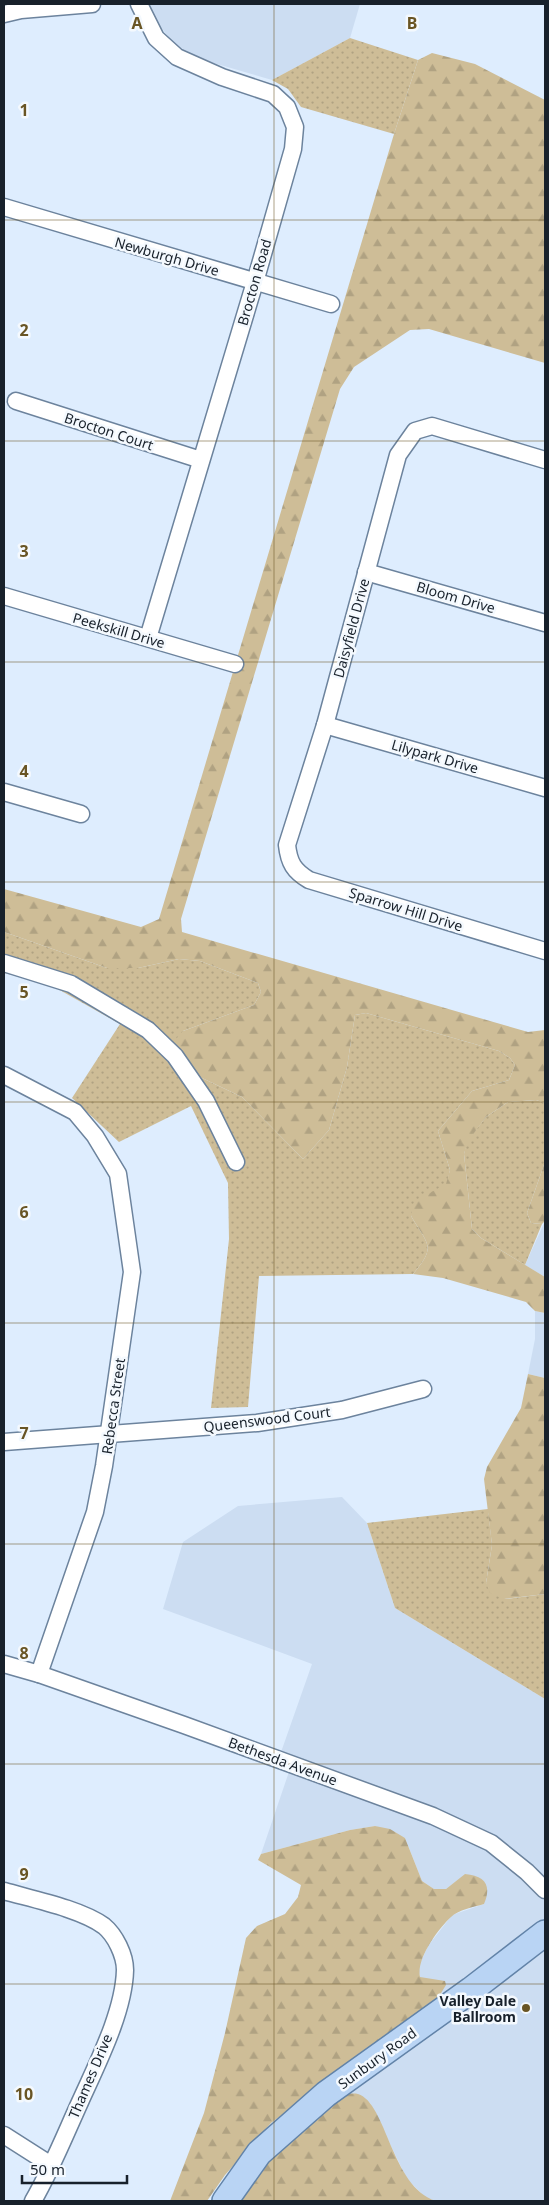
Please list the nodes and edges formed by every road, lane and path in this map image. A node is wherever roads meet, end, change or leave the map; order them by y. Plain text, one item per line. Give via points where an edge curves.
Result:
1 (92, 4) edge
2 (139, 4) edge
3 (4, 14) edge
4 (4, 207) edge
5 (255, 282) junction
6 (331, 304) dead end
7 (16, 402) dead end
8 (202, 460) junction
9 (545, 460) edge
10 (366, 572) junction
11 (4, 596) edge
12 (545, 623) edge
13 (148, 638) junction
14 (235, 664) dead end
15 (325, 725) junction
16 (545, 788) edge
17 (4, 792) edge
18 (81, 814) dead end
19 (287, 845) joint
20 (545, 951) edge
21 (4, 962) edge
22 (4, 1076) edge
23 (236, 1162) dead end
24 (423, 1389) dead end
25 (109, 1435) junction
26 (4, 1442) edge
27 (4, 1664) edge
28 (39, 1674) junction
29 (545, 1890) edge
30 (4, 1891) edge
31 (545, 1933) edge
32 (4, 2135) edge
33 (51, 2165) junction
34 (33, 2201) edge
35 (225, 2201) edge

1 - 3 street
2 - 5 street, Brocton Road via 156,38 177,57 273,94 287,107 295,127 293,149
4 - 5 street, Newburgh Drive
5 - 6 street, Newburgh Drive
5 - 8 street, Brocton Road
7 - 8 street, Brocton Court
8 - 13 street, Brocton Road
9 - 10 street, Daisyfield Drive via 432,426 415,430 398,455
10 - 12 street, Bloom Drive
10 - 15 street, Daisyfield Drive
11 - 13 street, Peekskill Drive
13 - 14 street, Peekskill Drive
15 - 16 street, Lilypark Drive
15 - 19 street, Daisyfield Drive
17 - 18 street
19 - 20 street, Sparrow Hill Drive via 288,860 296,872 309,880
21 - 23 street via 71,984 148,1030 175,1056 206,1101
22 - 25 street, Rebecca Street via 74,1112 96,1136 118,1174 132,1272
24 - 25 street, Queenswood Court via 342,1410 266,1422
25 - 26 street, Queenswood Court
25 - 28 street, Rebecca Street via 95,1512
27 - 28 street, Bethesda Avenue
28 - 29 street, Bethesda Avenue via 433,1816 491,1843
30 - 33 street, Thames Drive via 84,1915 104,1927 118,1945 125,1967 120,1999 105,2046
31 - 35 main road, Sunbury Road via 326,2094 259,2153
32 - 33 street
33 - 34 street, Thames Drive

